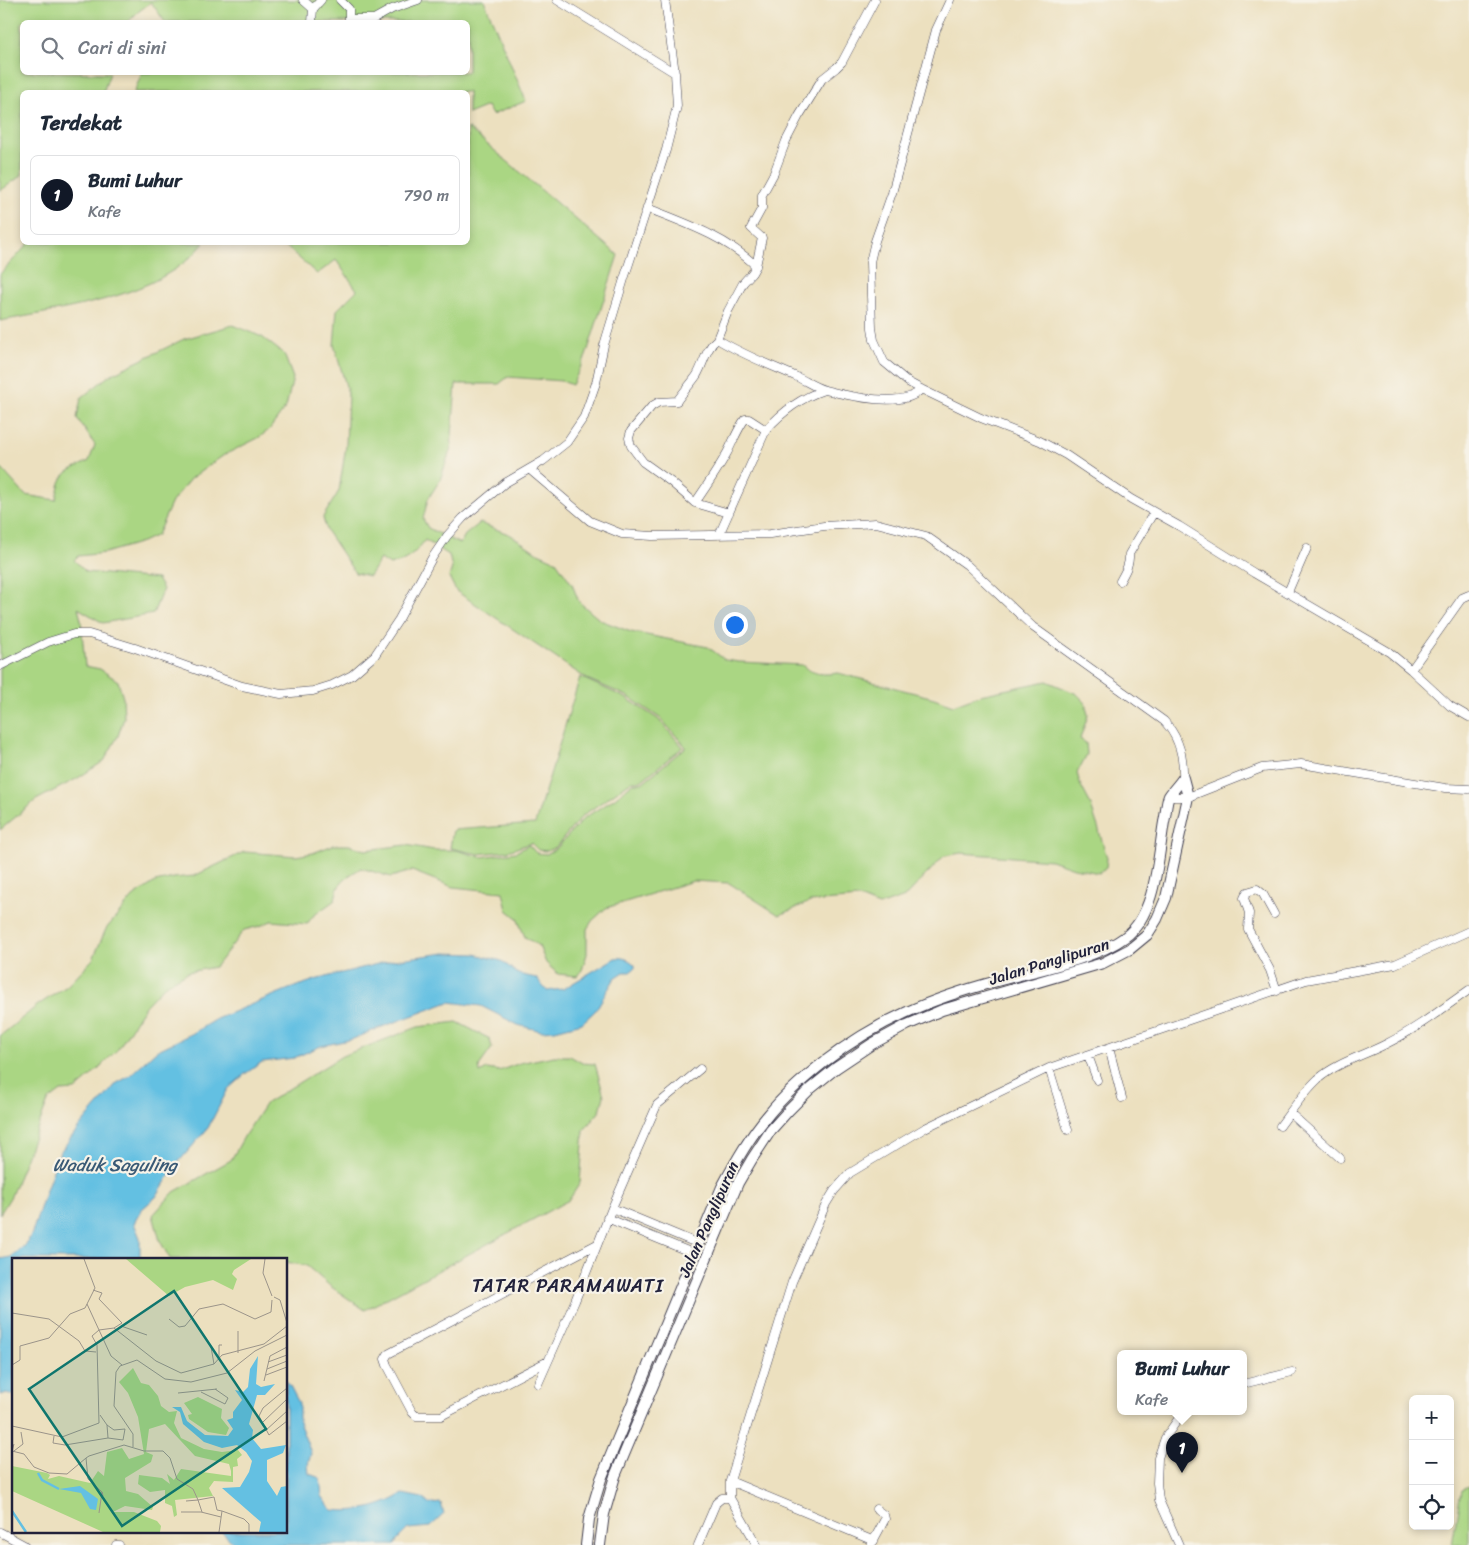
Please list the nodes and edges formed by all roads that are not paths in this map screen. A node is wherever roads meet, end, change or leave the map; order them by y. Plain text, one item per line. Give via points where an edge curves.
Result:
1 (303, 0) edge
2 (321, 0) edge
3 (340, 0) edge
4 (418, 0) edge
5 (557, 0) edge
6 (665, 0) edge
7 (875, 0) edge
8 (950, 0) edge
9 (313, 9) junction
10 (312, 20) edge
11 (349, 20) edge
12 (374, 20) edge
13 (675, 73) junction
14 (647, 208) junction
15 (756, 266) junction
16 (717, 339) junction
17 (921, 389) junction
18 (824, 390) junction
19 (766, 430) junction
20 (529, 469) junction
21 (696, 504) junction
22 (1154, 512) junction
23 (729, 513) junction
24 (719, 535) junction
25 (1307, 548) dead end
26 (1120, 581) dead end
27 (1288, 592) junction
28 (1469, 595) edge
29 (0, 666) edge
30 (1411, 670) junction
31 (1469, 717) edge
32 (1183, 778) junction
33 (1469, 789) edge
34 (1169, 797) junction
35 (1188, 797) junction
36 (1274, 914) dead end
37 (1469, 931) edge
38 (973, 987) junction
39 (1469, 990) edge
40 (1277, 991) junction
41 (975, 999) junction
42 (1108, 1048) junction
43 (1088, 1055) junction
44 (1049, 1068) junction
45 (700, 1069) dead end
46 (1097, 1080) dead end
47 (1122, 1098) dead end
48 (1290, 1113) junction
49 (1280, 1126) dead end
50 (1068, 1130) dead end
51 (1340, 1158) dead end
52 (612, 1208) junction
53 (607, 1218) junction
54 (597, 1244) junction
55 (699, 1244) junction
56 (695, 1254) junction
57 (548, 1360) junction
58 (1292, 1372) dead end
59 (643, 1378) junction
60 (654, 1382) junction
61 (1247, 1383) edge
62 (538, 1384) dead end
63 (1181, 1415) edge
64 (730, 1481) junction
65 (730, 1498) junction
66 (876, 1509) dead end
67 (0, 1532) edge
68 (872, 1543) edge
69 (24, 1545) edge
70 (586, 1545) edge
71 (600, 1545) edge
72 (698, 1545) edge
73 (757, 1545) edge
74 (1179, 1545) edge

1 - 9 street
2 - 9 street
3 - 11 street via 349,10
4 - 12 street via 392,9
5 - 13 street
6 - 13 street
7 - 15 street via 842,62 822,79 799,116 762,194 762,208 751,228 762,238
8 - 17 street via 936,30 870,262 872,328 879,353 895,372
9 - 10 street
13 - 14 street via 677,106
14 - 15 street via 706,232 740,252
14 - 20 street via 584,417 566,442
15 - 16 street via 728,311
16 - 18 street
16 - 21 street via 677,401 659,402 652,406 629,438 643,462
17 - 18 street via 911,397 887,400
17 - 22 street via 1040,441
18 - 19 street via 791,406
19 - 21 street via 745,419
19 - 23 street
20 - 24 street via 590,521 622,534
20 - 29 street via 505,483 463,518 432,558 375,655 352,675 332,685 313,691 267,692 89,634 74,634 48,642
21 - 23 street
22 - 26 street via 1133,547
22 - 27 street
23 - 24 street
24 - 32 street via 770,534 876,523 926,536 967,565 1033,627 1164,721 1179,745 1184,764
25 - 27 street
27 - 30 street via 1389,652
28 - 30 street via 1462,598
30 - 31 street via 1450,706
32 - 34 main road, Jalan Panglipuran
32 - 35 main road, Jalan Panglipuran
33 - 35 street via 1445,788 1301,764 1262,768
34 - 35 street
34 - 38 main road, Jalan Panglipuran via 1150,902 1127,936 1085,956
35 - 41 main road, Jalan Panglipuran via 1166,898 1147,935 1130,949 1103,963
36 - 40 street via 1257,889 1247,892 1244,898 1249,913 1248,929 1270,970
37 - 40 street via 1395,964 1306,980
38 - 41 main road
38 - 55 main road, Jalan Panglipuran via 907,1011 870,1030 786,1094 741,1152 722,1187
39 - 48 street via 1409,1032 1328,1072 1311,1086
40 - 42 street
41 - 60 main road, Jalan Panglipuran via 923,1017 872,1044 810,1089 771,1130 738,1183
42 - 43 street
42 - 47 street
43 - 44 street
43 - 46 street
44 - 50 street
44 - 64 street via 902,1140 850,1173 834,1191 792,1282
45 - 52 street via 657,1105
48 - 49 street
48 - 51 street
52 - 53 street
52 - 55 street
53 - 54 street
53 - 56 street
54 - 57 street
54 - 57 street via 388,1354 386,1359 416,1416 441,1416
55 - 56 main road, Jalan Panglipuran
56 - 59 main road, Jalan Panglipuran
57 - 62 street
58 - 61 street
59 - 60 main road
59 - 70 main road, Jalan Panglipuran via 601,1479 589,1518
60 - 71 main road, Jalan Panglipuran via 607,1500
63 - 74 street via 1165,1438 1158,1458 1157,1483 1158,1500
64 - 65 street
64 - 68 street
65 - 72 street via 722,1498 716,1503
65 - 73 street
66 - 68 street via 884,1519
67 - 69 street

